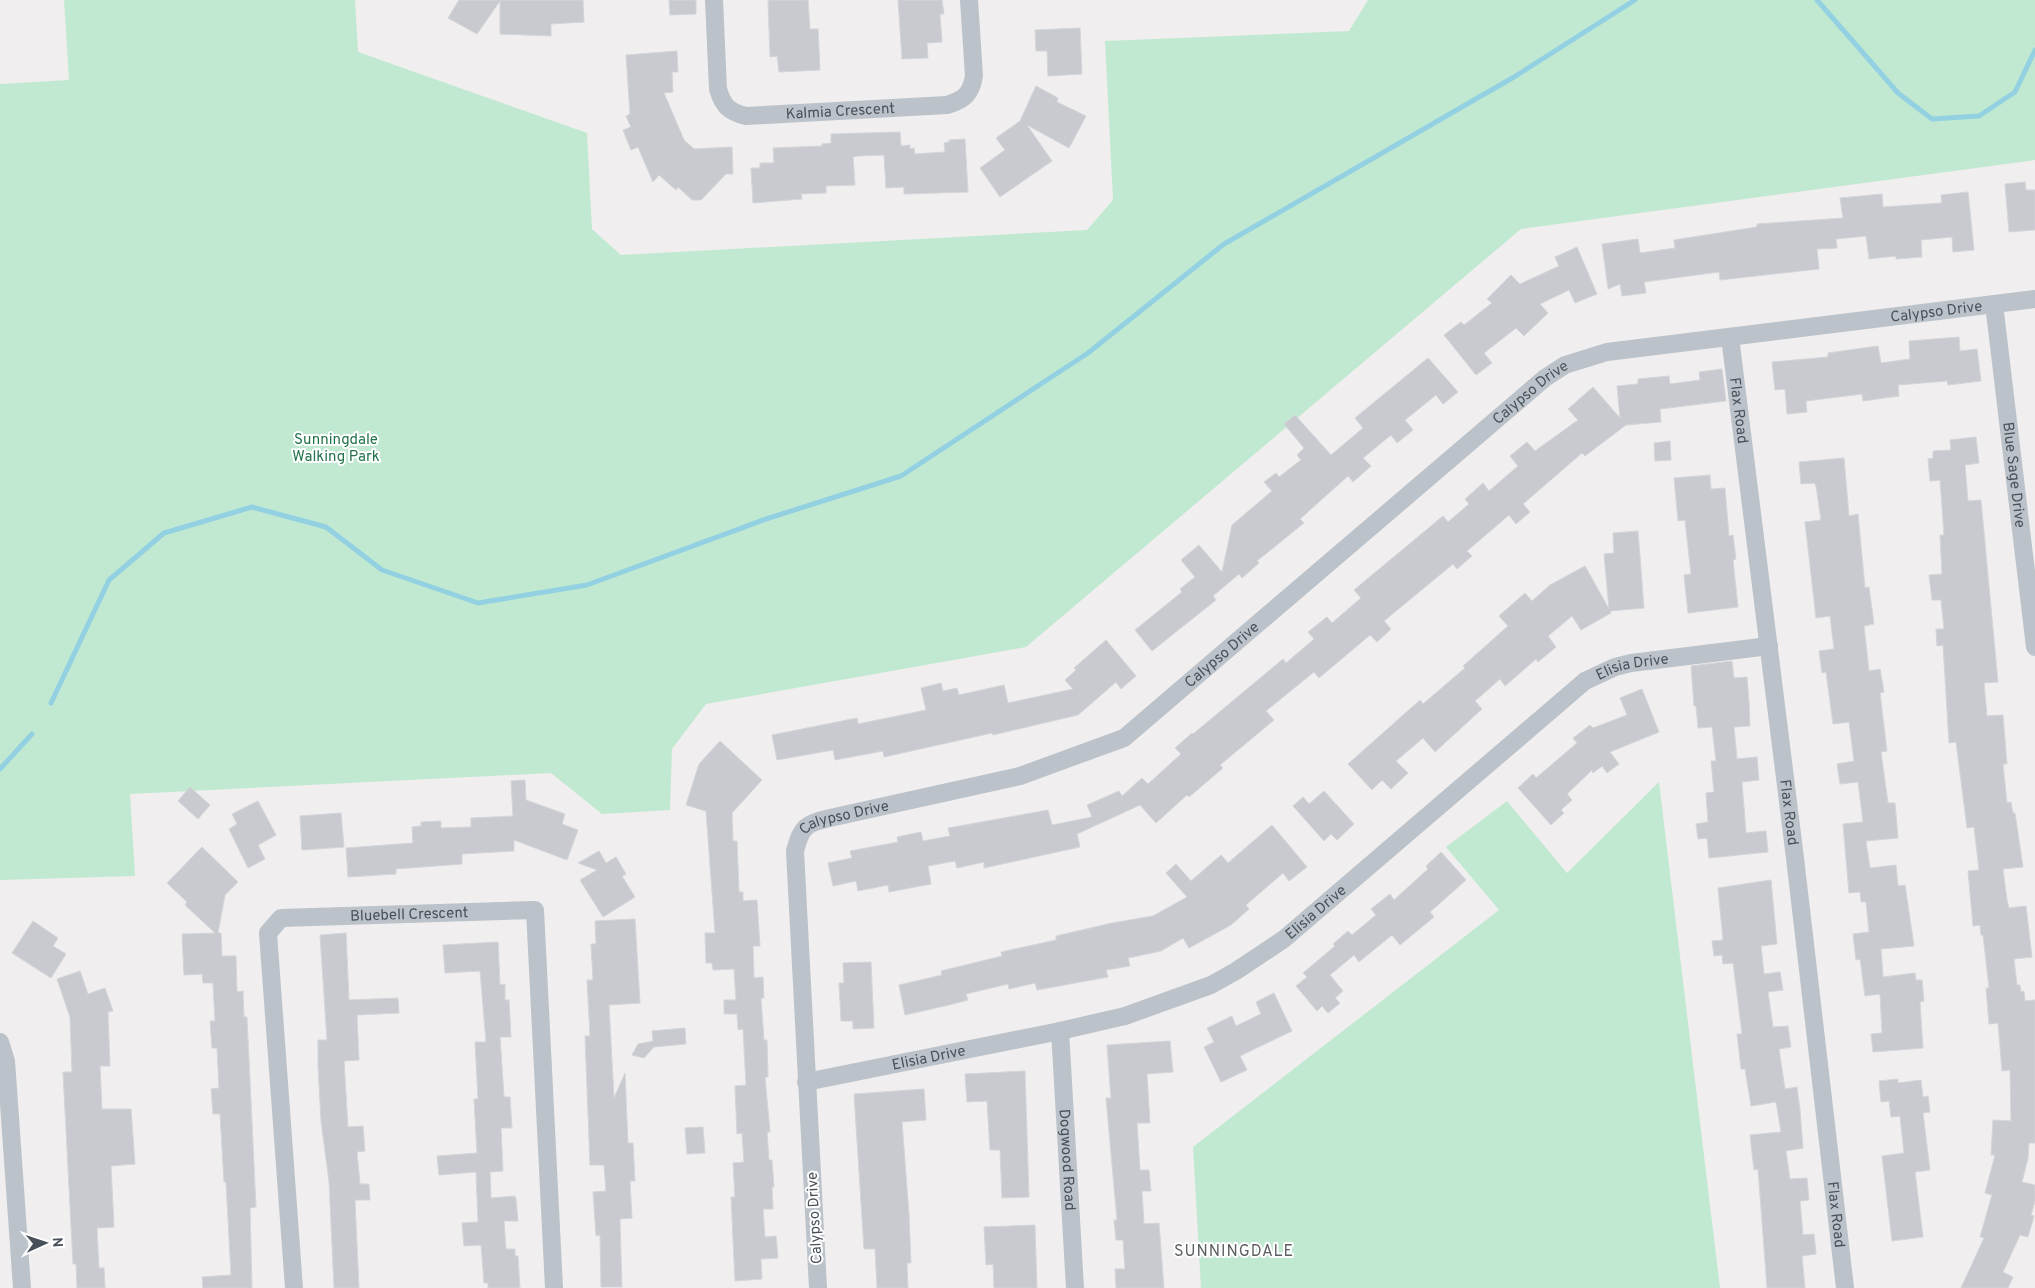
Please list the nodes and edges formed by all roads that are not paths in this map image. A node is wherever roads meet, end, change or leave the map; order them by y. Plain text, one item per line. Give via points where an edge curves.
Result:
1 (714, 0) edge
2 (969, 0) edge
3 (2035, 299) edge
4 (1994, 304) junction
5 (1730, 338) junction
6 (1769, 646) junction
7 (2035, 647) edge
8 (1060, 1031) junction
9 (0, 1042) edge
10 (806, 1082) junction
11 (22, 1288) edge
12 (294, 1288) edge
13 (554, 1288) edge
14 (818, 1288) edge
15 (1074, 1288) edge
16 (1845, 1288) edge

1 - 2 street, Kalmia Crescent via 721,100 727,109 746,116 958,102 967,96 974,76
3 - 4 street, Calypso Drive
4 - 5 street, Calypso Drive
4 - 7 street, Blue Sage Drive
5 - 6 street, Flax Road
5 - 10 street, Calypso Drive via 1608,352 1565,364 1124,738 1020,776 806,825 798,836 795,851
6 - 8 street, Elisia Drive via 1631,663 1599,673 1261,955 1228,976 1184,996 1125,1016
6 - 16 street, Flax Road
8 - 10 street, Elisia Drive
8 - 15 street, Dogwood Road
9 - 11 street via 6,1061
10 - 14 street, Calypso Drive
12 - 13 street, Bluebell Crescent via 268,934 281,918 535,910

